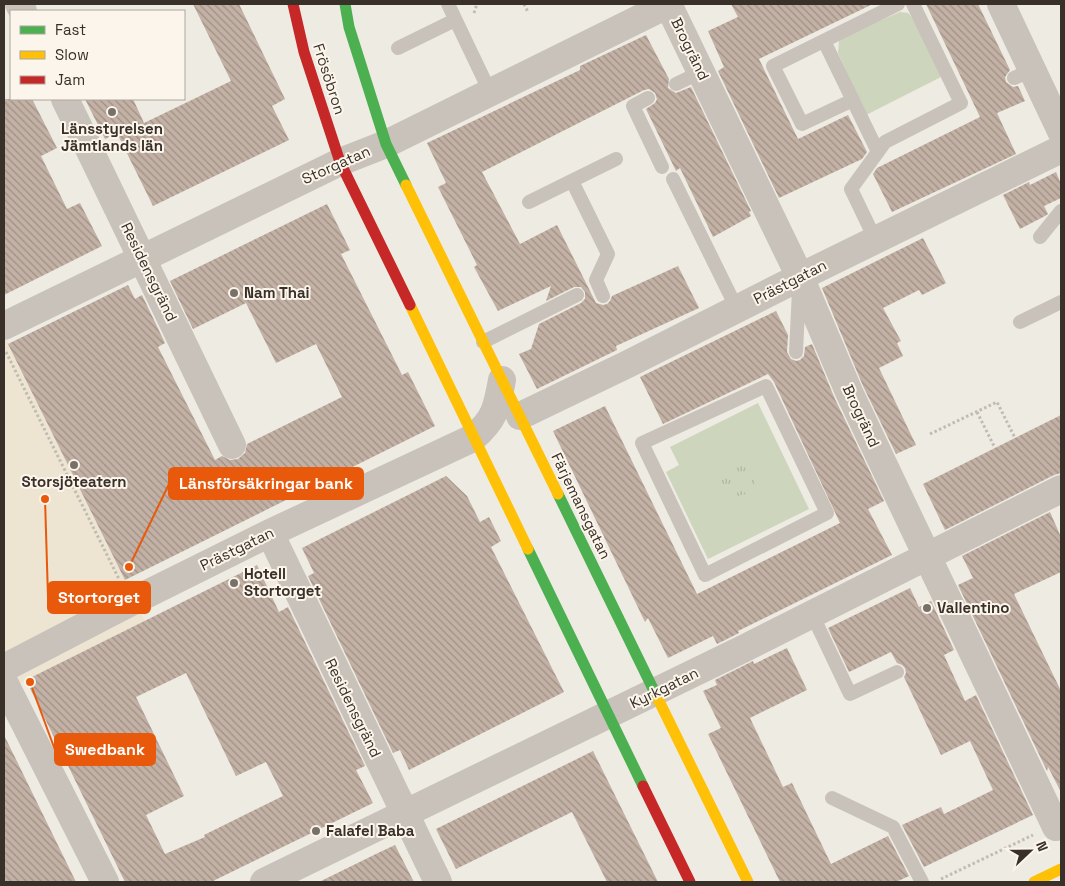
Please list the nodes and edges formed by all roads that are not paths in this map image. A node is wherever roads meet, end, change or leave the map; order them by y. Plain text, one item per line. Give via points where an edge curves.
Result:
1 (293, 4) edge
2 (345, 4) edge
3 (448, 4) edge
4 (668, 4) edge
5 (898, 4) edge
6 (913, 4) edge
7 (1001, 4) edge
8 (455, 20) junction
9 (824, 40) junction
10 (398, 48) dead end
11 (701, 72) junction
12 (676, 84) dead end
13 (490, 92) junction
14 (648, 98) dead end
15 (65, 100) edge
16 (853, 100) junction
17 (1061, 131) edge
18 (386, 144) junction
19 (1061, 149) edge
20 (878, 152) junction
21 (616, 159) dead end
22 (340, 162) junction
23 (662, 168) dead end
24 (673, 179) dead end
25 (572, 181) junction
26 (529, 202) dead end
27 (1061, 211) edge
28 (1040, 237) dead end
29 (875, 239) junction
30 (142, 258) junction
31 (800, 277) junction
32 (577, 295) dead end
33 (603, 296) dead end
34 (1061, 302) edge
35 (737, 309) junction
36 (1020, 322) dead end
37 (4, 326) edge
38 (483, 342) junction
39 (796, 352) dead end
40 (502, 380) junction
41 (520, 416) junction
42 (473, 438) junction
43 (232, 445) dead end
44 (1061, 489) edge
45 (270, 533) junction
46 (927, 556) junction
47 (705, 575) joint
48 (812, 614) junction
49 (4, 668) edge
50 (897, 672) dead end
51 (4, 682) edge
52 (655, 692) junction
53 (609, 714) junction
54 (832, 798) dead end
55 (404, 814) junction
56 (1056, 827) road end
57 (1061, 869) edge
58 (105, 882) edge
59 (264, 882) edge
60 (438, 882) edge
61 (690, 882) edge
62 (748, 882) edge
63 (922, 882) edge
64 (1034, 882) edge

1 - 22 main road, Frösöbron via 304,52
2 - 18 main road, Färjemansgatan via 349,27
3 - 8 lane
4 - 11 street, Brogränd
4 - 13 street, Storgatan
5 - 9 lane
6 - 20 lane via 966,101 886,142
7 - 17 street via 1023,74
8 - 10 lane
8 - 13 lane
9 - 16 lane
9 - 16 lane via 773,66 802,124
11 - 12 lane
11 - 31 street, Brogränd
13 - 18 street, Storgatan
14 - 23 lane via 633,106
15 - 30 street, Residensgränd
16 - 20 lane
18 - 22 street, Storgatan
18 - 38 main road, Färjemansgatan
19 - 29 street, Prästgatan
20 - 29 lane via 851,189
21 - 25 lane
22 - 30 street, Storgatan
22 - 42 main road
24 - 35 lane
25 - 26 lane
25 - 33 lane via 608,254 596,280
27 - 28 lane
29 - 31 street, Prästgatan
30 - 37 street, Storgatan
30 - 43 street, Residensgränd
31 - 35 street, Prästgatan
31 - 39 lane
31 - 46 street, Brogränd via 849,392
32 - 38 lane
34 - 36 lane
35 - 41 street, Prästgatan via 632,354
38 - 40 main road, Färjemansgatan
40 - 41 main road, Färjemansgatan
40 - 42 street via 497,407 487,426
41 - 52 main road, Färjemansgatan
42 - 45 street, Prästgatan
42 - 53 main road
44 - 46 street, Kyrkgatan
45 - 49 street, Prästgatan
45 - 55 street, Residensgränd
46 - 48 street, Kyrkgatan
46 - 56 street, Brogränd
47 - 47 lane via 827,513 766,386 642,443
48 - 50 lane via 850,694
48 - 52 street, Kyrkgatan
51 - 58 street
52 - 53 street, Kyrkgatan
52 - 62 main road, Färjemansgatan
53 - 55 street, Kyrkgatan
53 - 61 main road
54 - 63 lane via 893,827
55 - 59 street, Kyrkgatan
55 - 60 street, Residensgränd
57 - 64 main road

